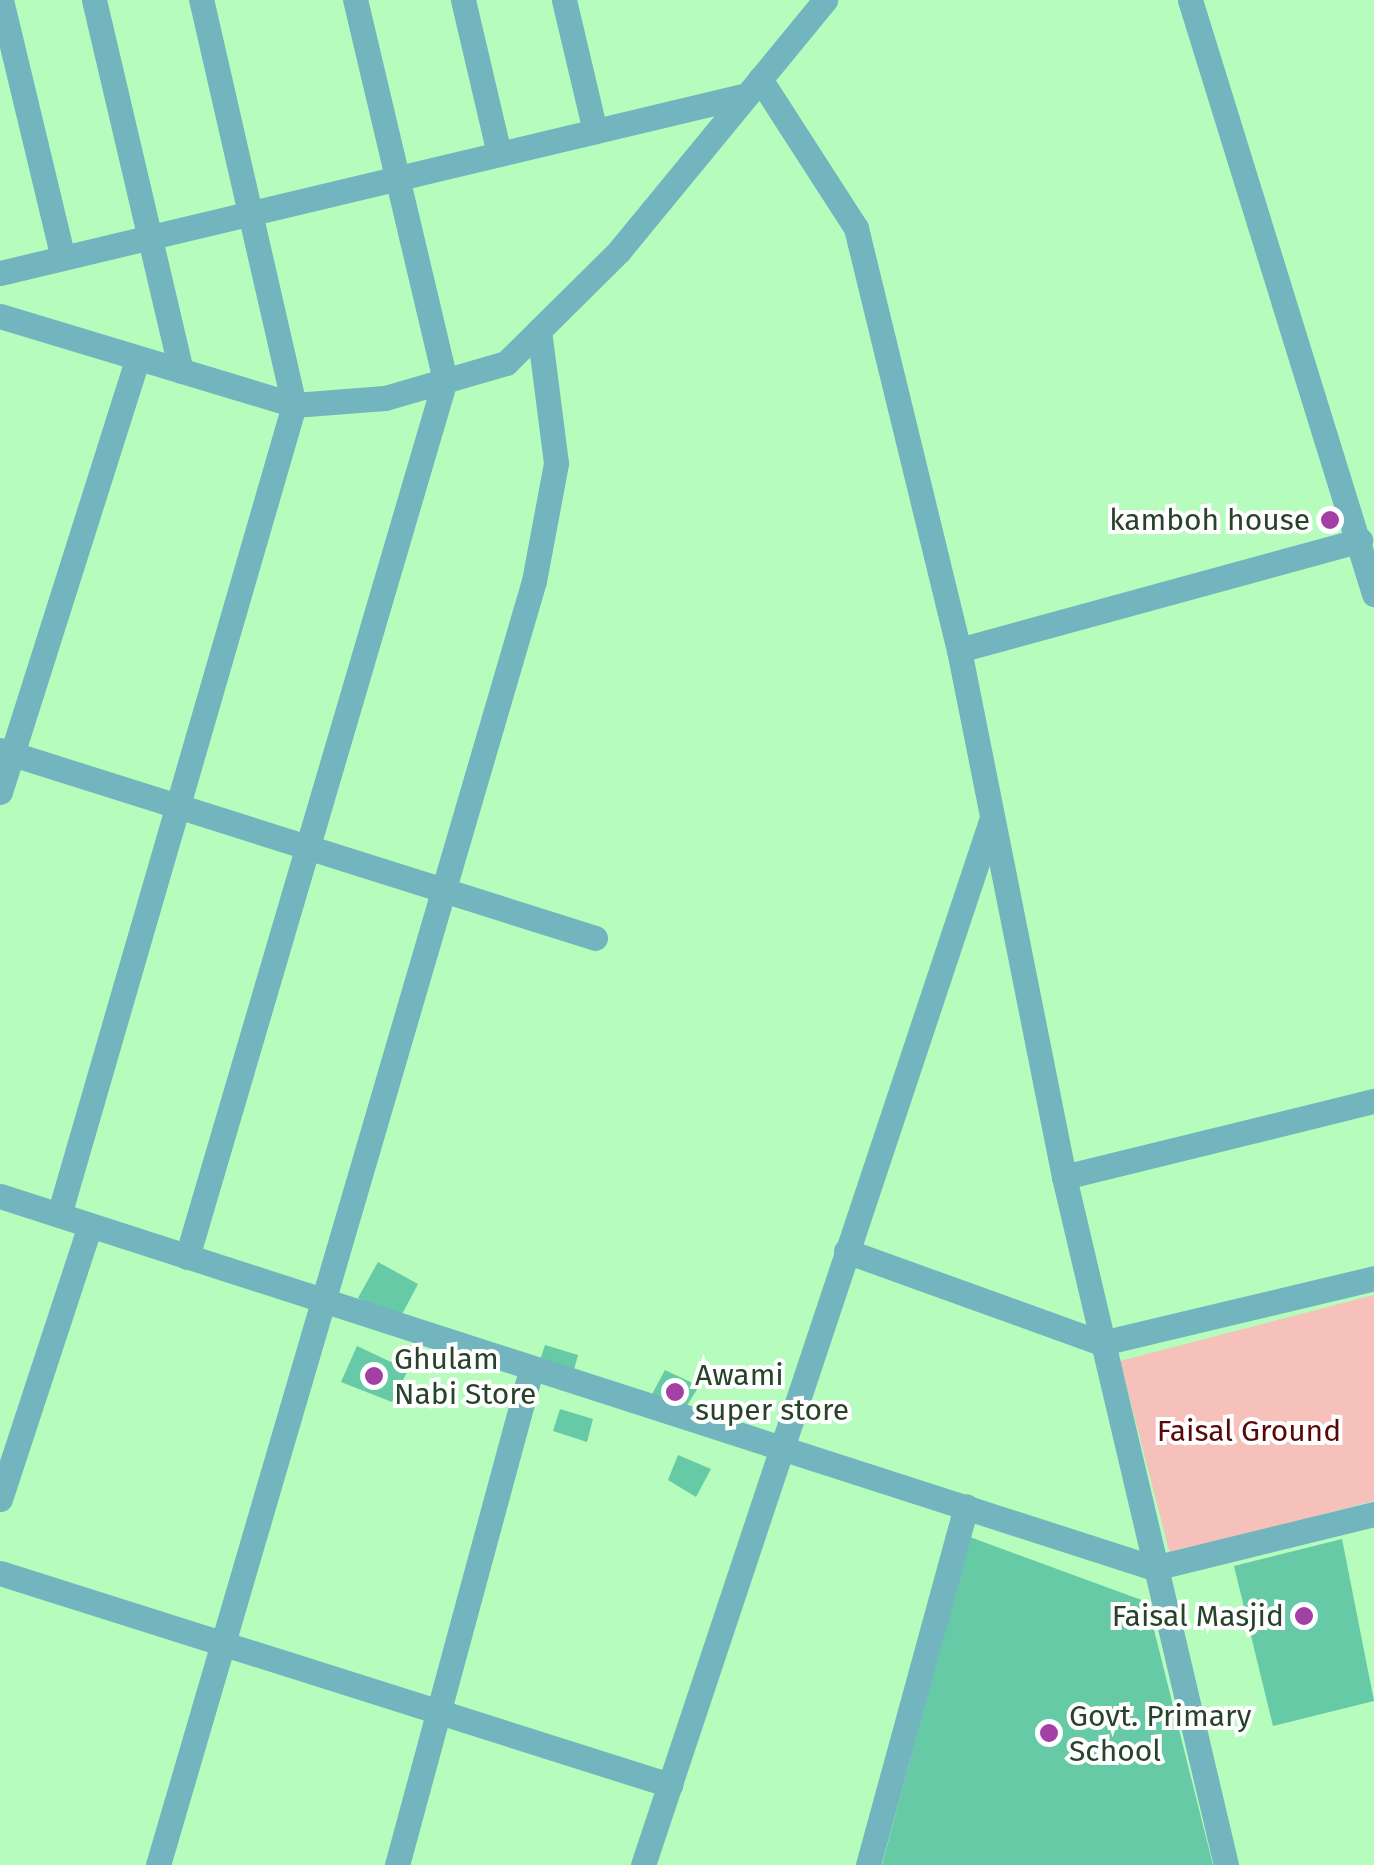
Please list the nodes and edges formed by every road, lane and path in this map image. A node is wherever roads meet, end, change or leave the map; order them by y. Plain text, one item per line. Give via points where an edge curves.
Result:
1 (1, 0) edge
2 (94, 0) edge
3 (201, 0) edge
4 (356, 0) edge
5 (463, 0) edge
6 (564, 0) edge
7 (825, 0) edge
8 (1190, 0) edge
9 (754, 87) junction
10 (595, 131) junction
11 (500, 154) junction
12 (397, 178) junction
13 (250, 213) junction
14 (150, 237) junction
15 (63, 258) junction
16 (0, 272) edge
17 (0, 316) edge
18 (539, 330) junction
19 (138, 358) junction
20 (181, 371) junction
21 (445, 380) junction
22 (294, 405) junction
23 (1360, 540) junction
24 (1374, 594) edge
25 (959, 650) junction
26 (6, 752) edge
27 (0, 792) edge
28 (177, 806) junction
29 (994, 813) junction
30 (308, 848) junction
31 (443, 890) junction
32 (595, 938) dead end
33 (1374, 1100) edge
34 (1064, 1178) junction
35 (0, 1196) edge
36 (59, 1215) junction
37 (90, 1225) junction
38 (846, 1251) junction
39 (187, 1257) junction
40 (1374, 1278) edge
41 (322, 1302) junction
42 (1102, 1343) junction
43 (531, 1370) junction
44 (781, 1451) junction
45 (0, 1499) edge
46 (966, 1506) junction
47 (1374, 1514) edge
48 (1154, 1568) junction
49 (0, 1573) edge
50 (222, 1644) junction
51 (438, 1712) junction
52 (670, 1786) junction
53 (158, 1865) edge
54 (397, 1865) edge
55 (643, 1865) edge
56 (868, 1865) edge
57 (1226, 1865) edge

1 - 15 street
2 - 14 street
3 - 13 street
4 - 12 street
5 - 11 street
6 - 10 street
7 - 9 street
8 - 23 street
9 - 10 street
9 - 18 street via 619,251
9 - 25 street via 856,228
10 - 11 street
11 - 12 street
12 - 13 street
12 - 21 street
13 - 14 street
13 - 22 street
14 - 15 street
14 - 20 street
15 - 16 street
17 - 19 street
18 - 21 street via 506,363
18 - 31 street via 556,463 534,581
19 - 20 street
19 - 26 street
20 - 22 street
21 - 22 street via 385,398
21 - 30 street
22 - 28 street
23 - 24 street
23 - 25 street
25 - 29 street
26 - 27 street
26 - 28 street
28 - 30 street
28 - 36 street
29 - 34 street
29 - 38 street
30 - 31 street
30 - 39 street
31 - 32 street
31 - 41 street
33 - 34 street
34 - 42 street
35 - 36 street
36 - 37 street
37 - 39 street
37 - 45 street
38 - 42 street
38 - 44 street
39 - 41 street
40 - 42 street
41 - 43 street
41 - 50 street
42 - 48 street
43 - 44 street
43 - 51 street
44 - 46 street
44 - 52 street
46 - 48 street
46 - 56 street
47 - 48 street
48 - 57 street
49 - 50 street
50 - 51 street
50 - 53 street
51 - 52 street
51 - 54 street
52 - 55 street

